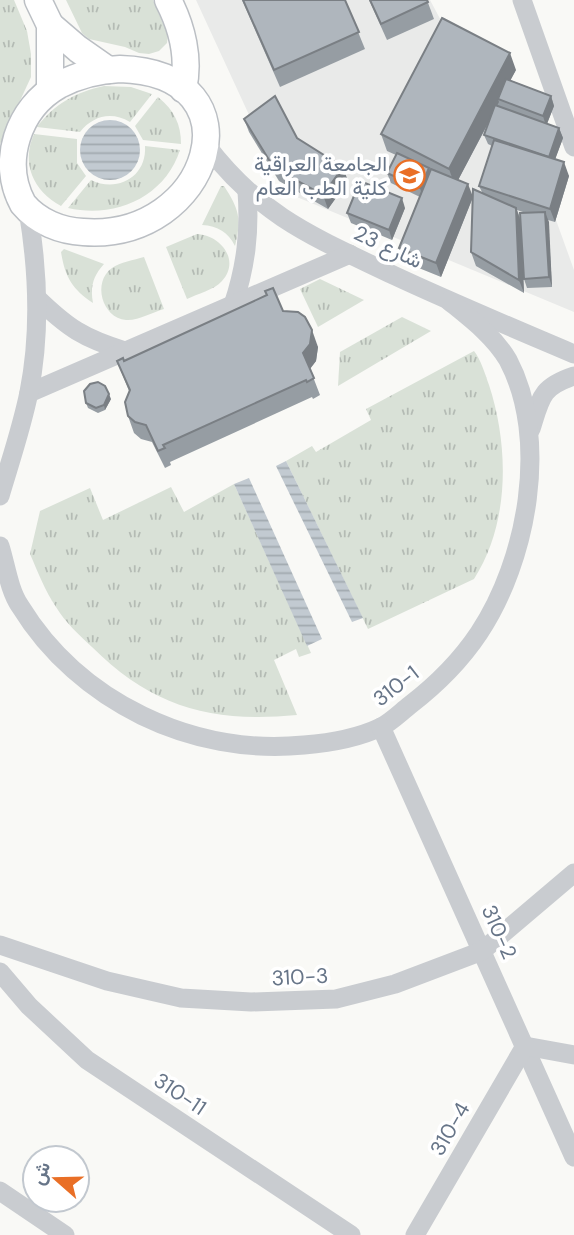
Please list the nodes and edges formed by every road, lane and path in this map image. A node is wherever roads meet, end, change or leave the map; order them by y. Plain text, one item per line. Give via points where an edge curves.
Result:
1 (38, 0) edge
2 (168, 0) edge
3 (522, 0) edge
4 (50, 25) junction
5 (108, 70) junction
6 (183, 89) junction
7 (50, 90) junction
8 (207, 146) junction
9 (574, 147) edge
10 (10, 187) edge
11 (247, 191) junction
12 (350, 254) junction
13 (37, 298) junction
14 (449, 301) junction
15 (233, 305) junction
16 (125, 351) junction
17 (574, 354) edge
18 (574, 376) edge
19 (29, 393) junction
20 (529, 436) junction
21 (0, 496) edge
22 (0, 546) edge
23 (381, 727) junction
24 (574, 873) edge
25 (0, 945) edge
26 (482, 951) junction
27 (0, 972) edge
28 (525, 1046) junction
29 (574, 1055) edge
30 (574, 1157) edge
31 (0, 1191) edge
32 (65, 1235) edge
33 (351, 1235) edge
34 (415, 1235) edge

1 - 4 street
2 - 6 street via 184,42
3 - 9 street
4 - 5 street
4 - 7 street
5 - 6 street via 155,74
5 - 7 street
6 - 8 street via 200,110
7 - 10 street via 18,124 9,146
8 - 10 street via 202,166 174,204 142,223 106,232 82,232 48,223
8 - 11 street, شارع 23
10 - 13 street via 33,239
11 - 12 street, شارع 23 via 290,224
11 - 15 street via 248,249
12 - 14 street, شارع 23
12 - 15 street
13 - 16 street via 62,322 92,340
13 - 19 street
14 - 17 street, شارع 23
14 - 20 street, 310-1 via 481,327 507,359 523,396
15 - 16 street
16 - 19 street
18 - 20 street via 547,387
19 - 21 street
20 - 23 street, 310-1 via 527,505 511,571 480,632 435,685
22 - 23 street, 310-1 via 18,604 36,630 81,677 134,712 194,736 256,746 320,743
23 - 26 street, 310-2
24 - 26 street, 310-3
25 - 26 street, 310-3 via 107,981 169,995 251,1002 336,999 395,984
26 - 28 street, 310-2
27 - 33 street, 310-11 via 29,1006 88,1060
28 - 29 street
28 - 30 street, 310-2
28 - 34 street, 310-4
31 - 32 street

